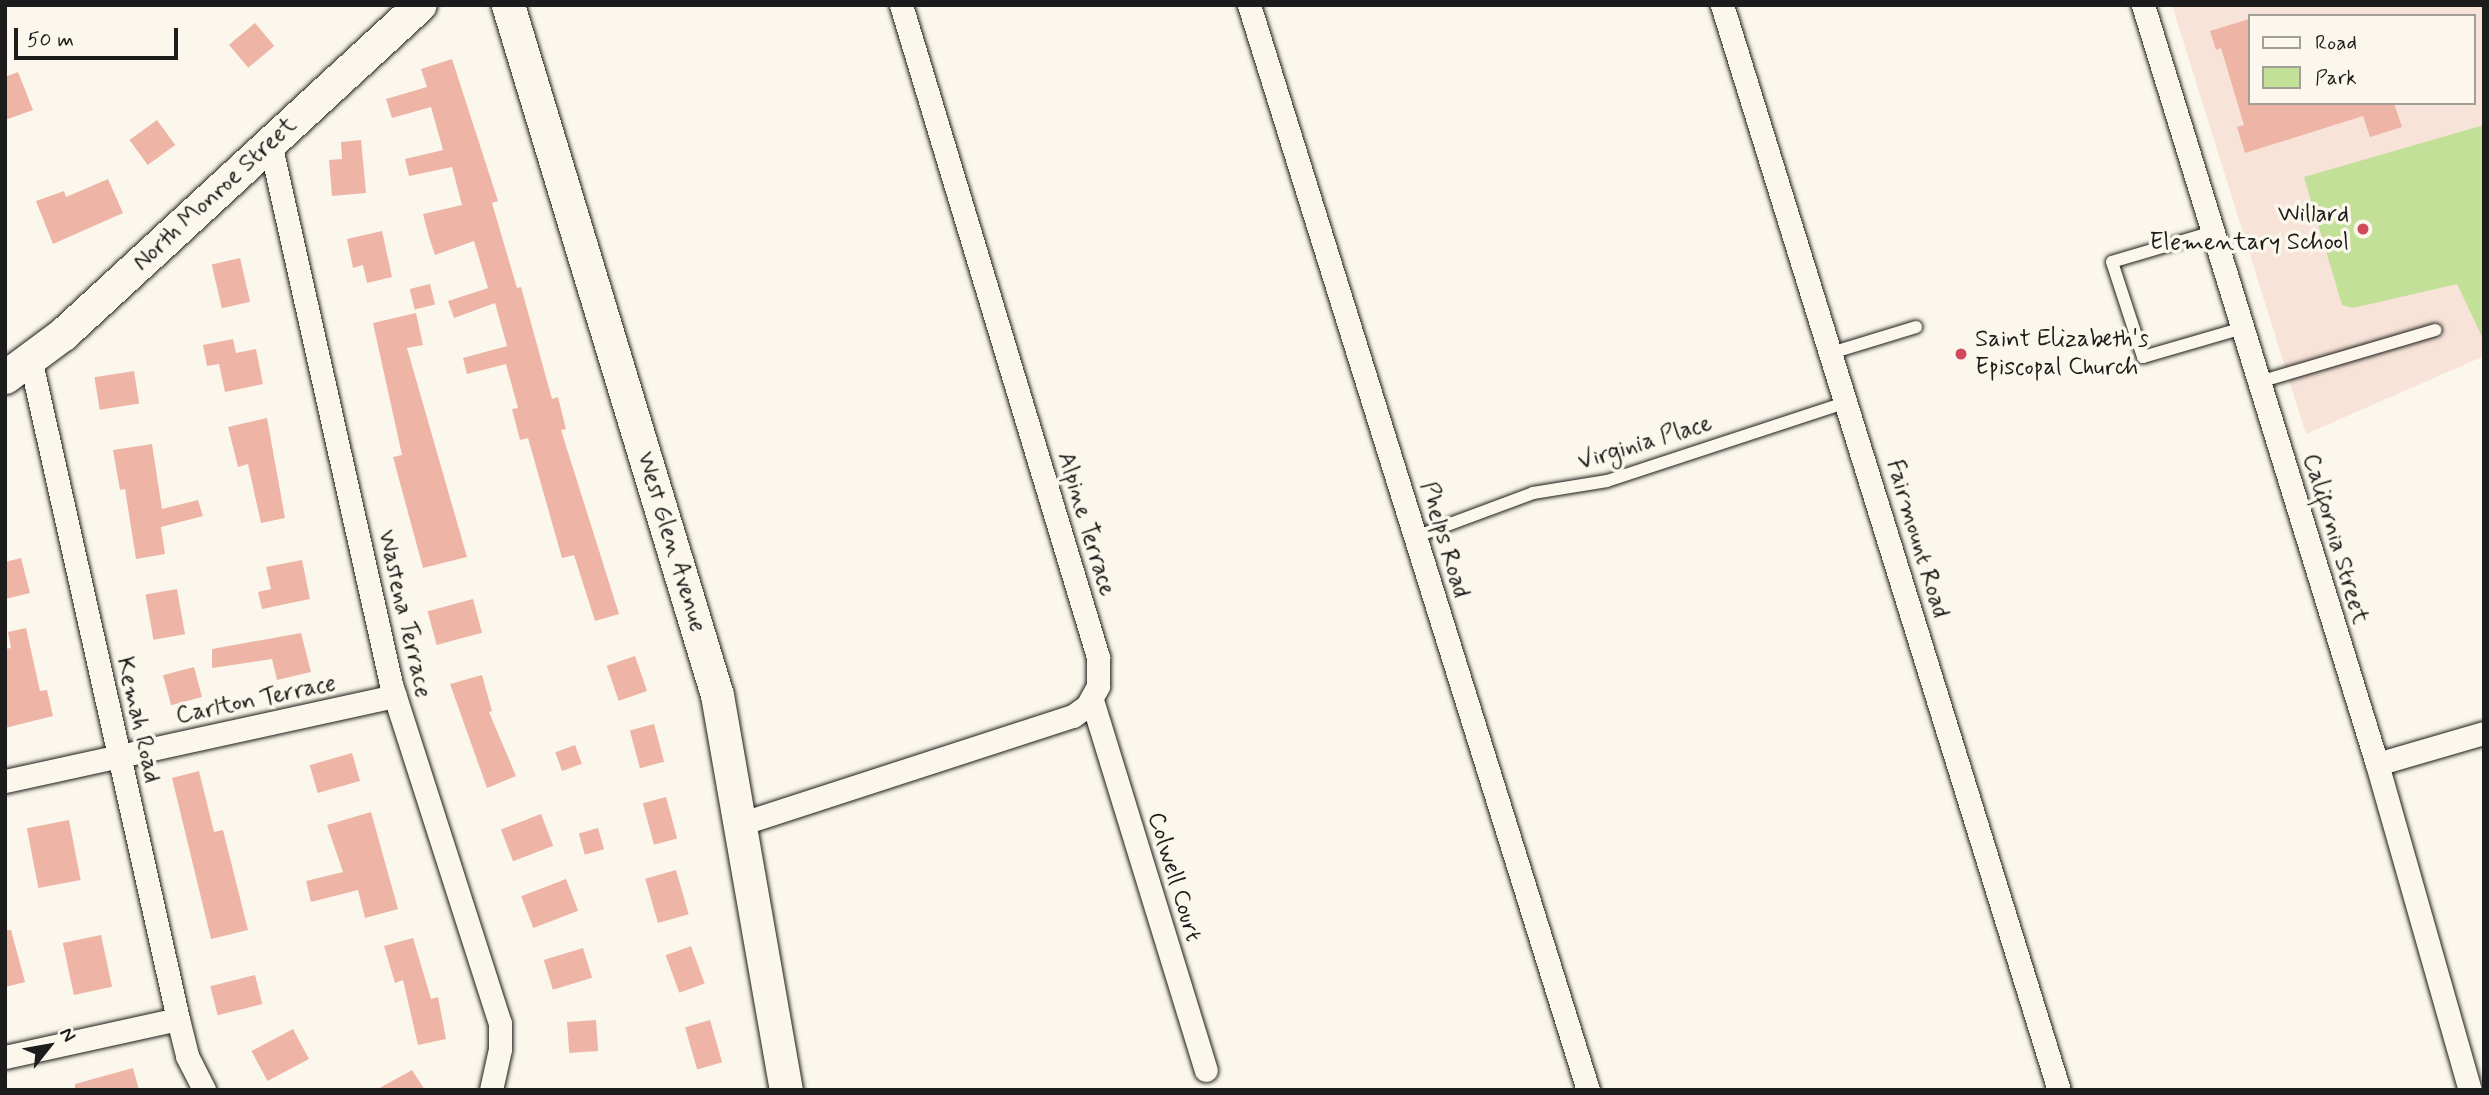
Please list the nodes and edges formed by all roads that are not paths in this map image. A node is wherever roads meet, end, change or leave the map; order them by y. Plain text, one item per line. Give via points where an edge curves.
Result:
1 (420, 5) edge
2 (508, 5) edge
3 (901, 5) edge
4 (1249, 5) edge
5 (1722, 5) edge
6 (2143, 5) edge
7 (270, 143) junction
8 (2213, 232) junction
9 (1916, 327) dead end
10 (2243, 328) junction
11 (2436, 330) dead end
12 (1831, 353) junction
13 (18, 368) edge
14 (2259, 382) junction
15 (1847, 402) junction
16 (1415, 537) junction
17 (395, 696) junction
18 (1092, 700) junction
19 (2484, 733) edge
20 (119, 756) junction
21 (2377, 764) junction
22 (5, 781) edge
23 (740, 824) junction
24 (178, 1019) junction
25 (5, 1057) edge
26 (1206, 1070) dead end
27 (204, 1090) edge
28 (491, 1090) edge
29 (786, 1090) edge
30 (1588, 1090) edge
31 (2059, 1090) edge
32 (2470, 1090) edge

1 - 7 street, North Monroe Street
2 - 23 street, West Glen Avenue via 717,695
3 - 18 street, Alpine Terrace via 1098,657 1098,686
4 - 16 street, Phelps Road
5 - 12 street, Fairmount Road
6 - 8 street, California Street
7 - 13 street, North Monroe Street via 63,334
7 - 17 street, Wastena Terrace
8 - 10 street, California Street
8 - 10 lane via 2112,262 2143,357
9 - 12 lane
10 - 14 street, California Street
11 - 14 lane
12 - 15 street, Fairmount Road
13 - 20 street, Kemah Road
14 - 21 street, California Street
15 - 16 lane, Virginia Place via 1607,481 1533,493
15 - 31 street, Fairmount Road
16 - 30 street, Phelps Road
17 - 20 street, Carlton Terrace
17 - 28 street, Wastena Terrace via 500,1023
18 - 23 street via 1073,716
18 - 26 street, Colwell Court
19 - 21 street
20 - 22 street, Carlton Terrace
20 - 24 street, Kemah Road
21 - 32 street, California Street
23 - 29 street, West Glen Avenue
24 - 25 street
24 - 27 street, Kemah Road via 187,1056

